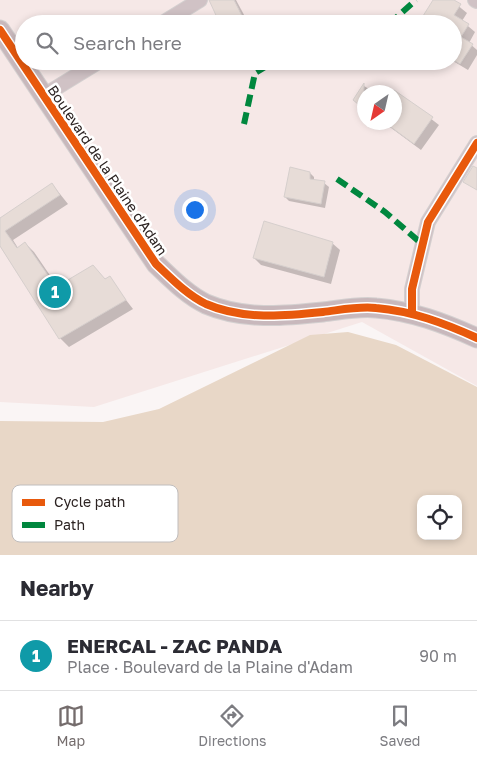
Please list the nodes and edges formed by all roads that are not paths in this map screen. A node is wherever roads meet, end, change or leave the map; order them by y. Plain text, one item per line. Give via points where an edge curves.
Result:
1 (200, 0) edge
2 (176, 15) edge
3 (0, 30) edge
4 (15, 53) edge
5 (26, 70) edge
6 (85, 70) edge
7 (43, 96) junction
8 (477, 143) edge
9 (412, 313) junction
10 (477, 338) edge

1 - 2 street
3 - 4 street, Boulevard de la Plaine d'Adam
5 - 7 street, Boulevard de la Plaine d'Adam
6 - 7 street
7 - 9 street, Boulevard de la Plaine d'Adam via 156,264 205,303 234,313 284,316 374,307
8 - 9 street via 428,222 412,289
9 - 10 street, Boulevard de la Plaine d'Adam

